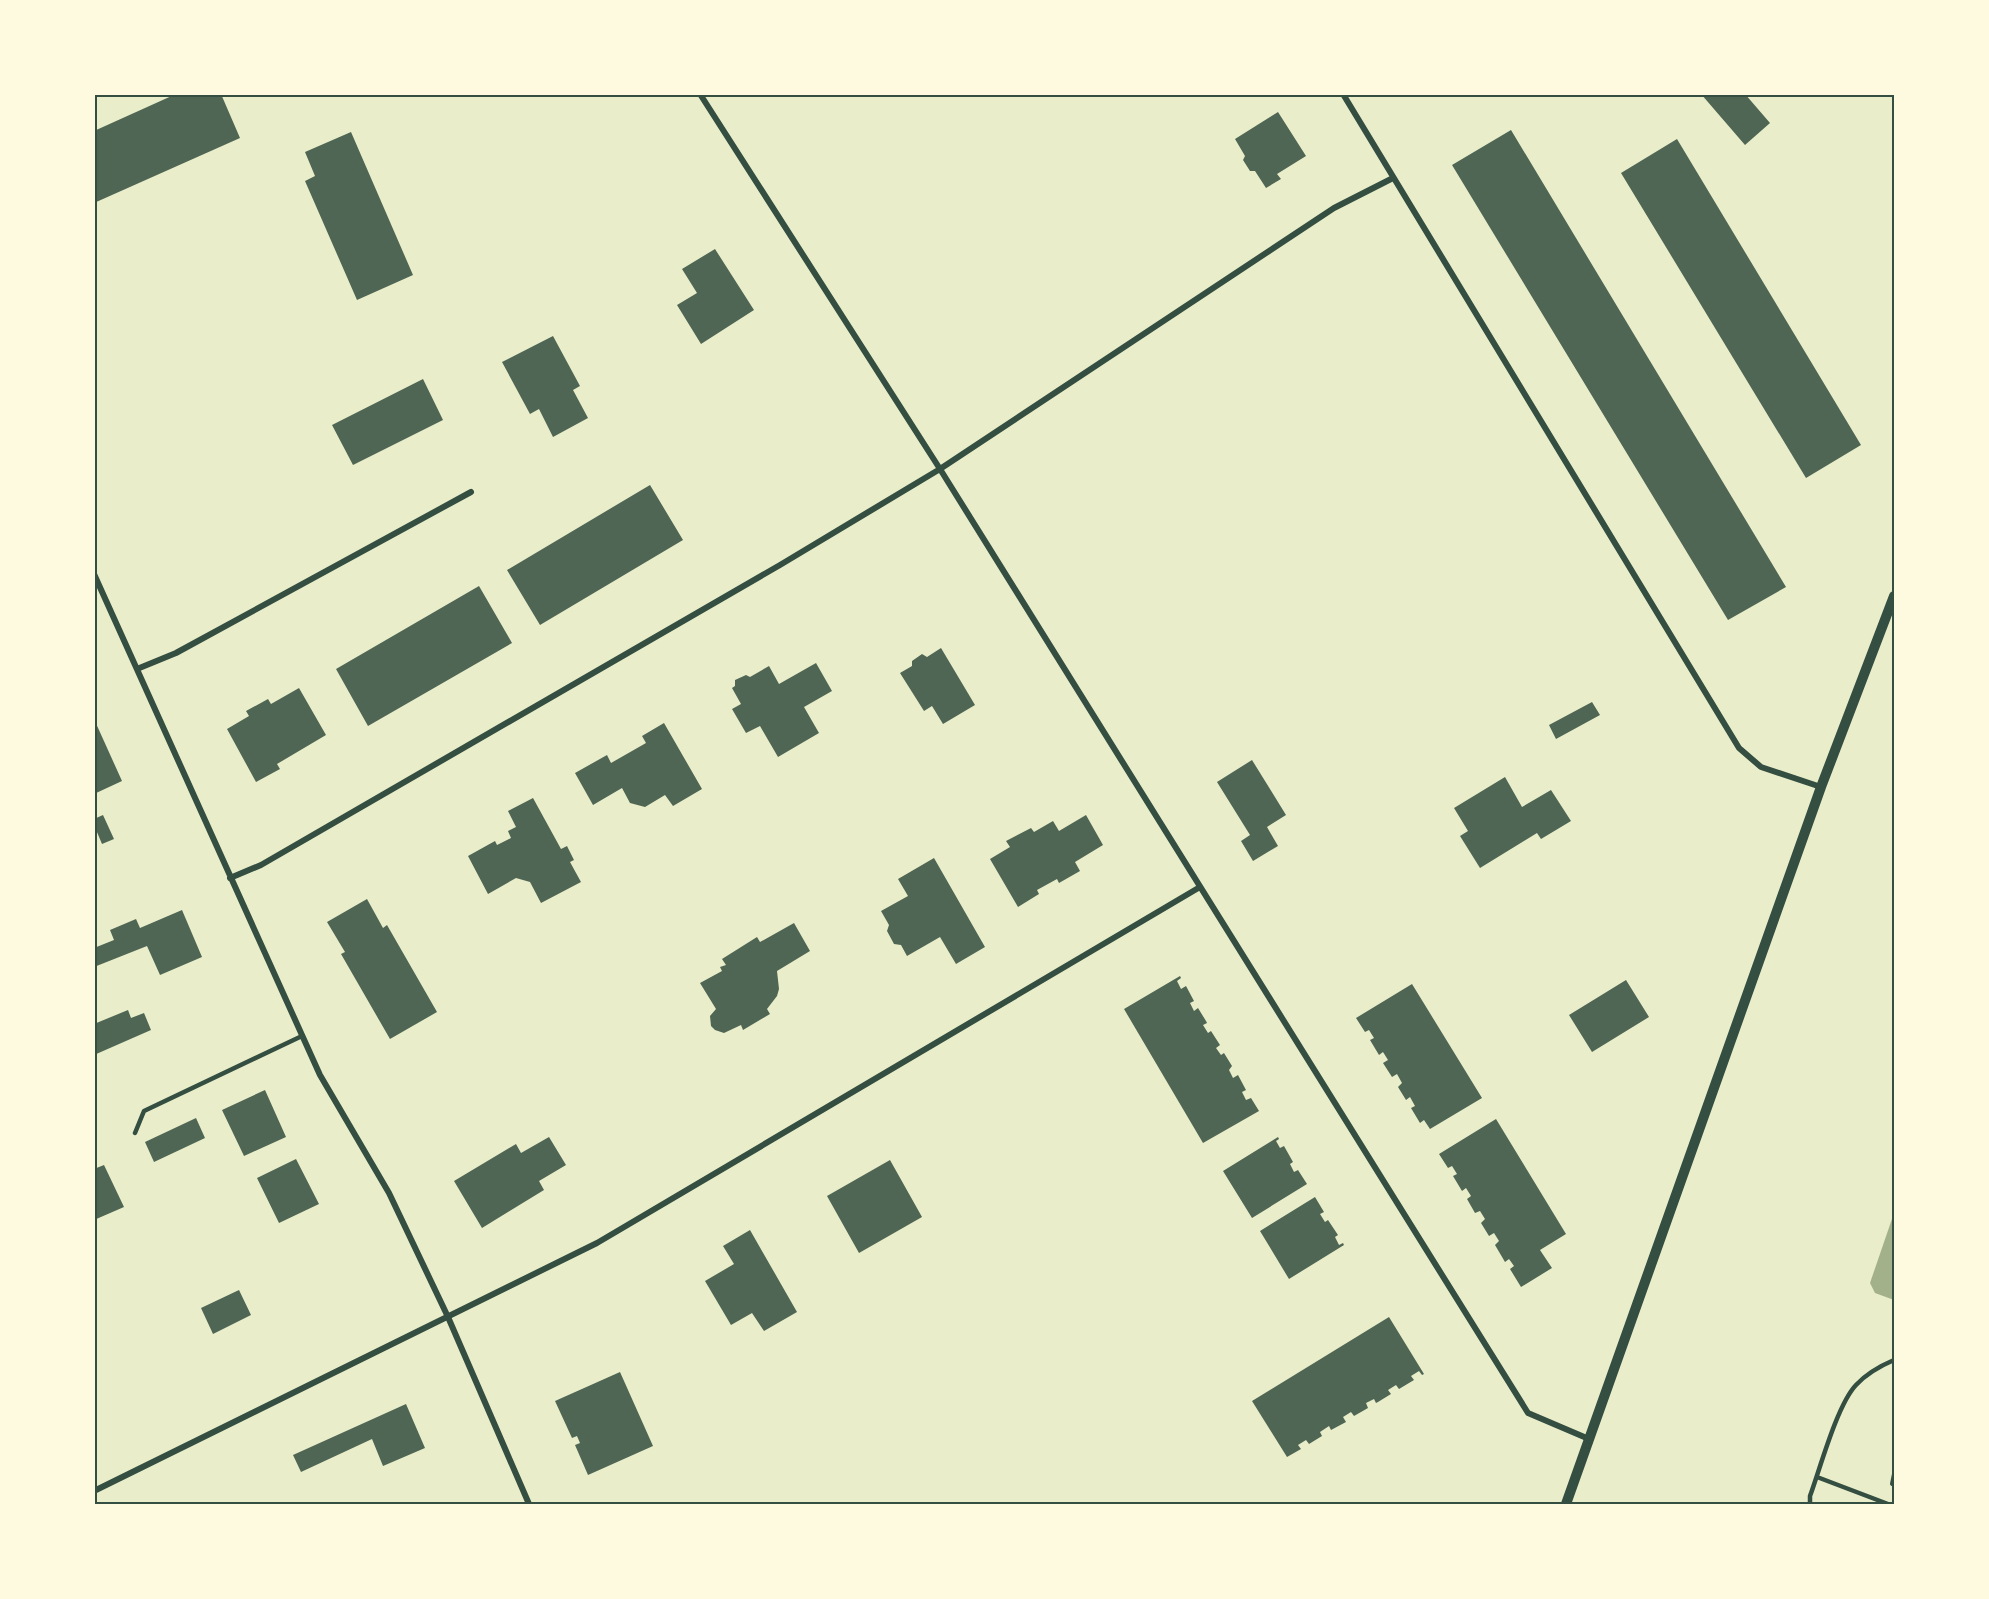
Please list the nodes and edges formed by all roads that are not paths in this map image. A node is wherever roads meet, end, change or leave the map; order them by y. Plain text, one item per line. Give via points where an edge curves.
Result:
1 (700, 94) edge
2 (1343, 94) edge
3 (1393, 178) junction
4 (940, 469) junction
5 (471, 492) dead end
6 (94, 574) edge
7 (1894, 596) edge
8 (137, 669) junction
9 (1821, 787) junction
10 (230, 878) junction
11 (1200, 887) junction
12 (302, 1036) junction
13 (135, 1132) dead end
14 (448, 1317) junction
15 (1894, 1360) edge
16 (1588, 1439) junction
17 (1817, 1477) junction
18 (94, 1491) edge
19 (1880, 1503) edge
20 (529, 1504) edge
21 (1566, 1504) edge
22 (1810, 1504) edge
23 (1888, 1504) edge

1 - 4 street
2 - 3 street
3 - 4 street via 1334,208
3 - 9 street via 1739,748 1761,767
4 - 10 street via 261,865
4 - 11 street
5 - 8 street via 176,653
6 - 8 street
7 - 9 street
8 - 10 street
9 - 16 street
10 - 12 street
11 - 14 street via 597,1243
11 - 16 street via 1528,1413
12 - 13 lane via 144,1111
12 - 14 street via 320,1075 389,1193
14 - 18 street
14 - 20 street
15 - 17 lane via 1855,1386 1843,1405
16 - 21 street
17 - 19 lane
17 - 22 lane
19 - 23 lane

